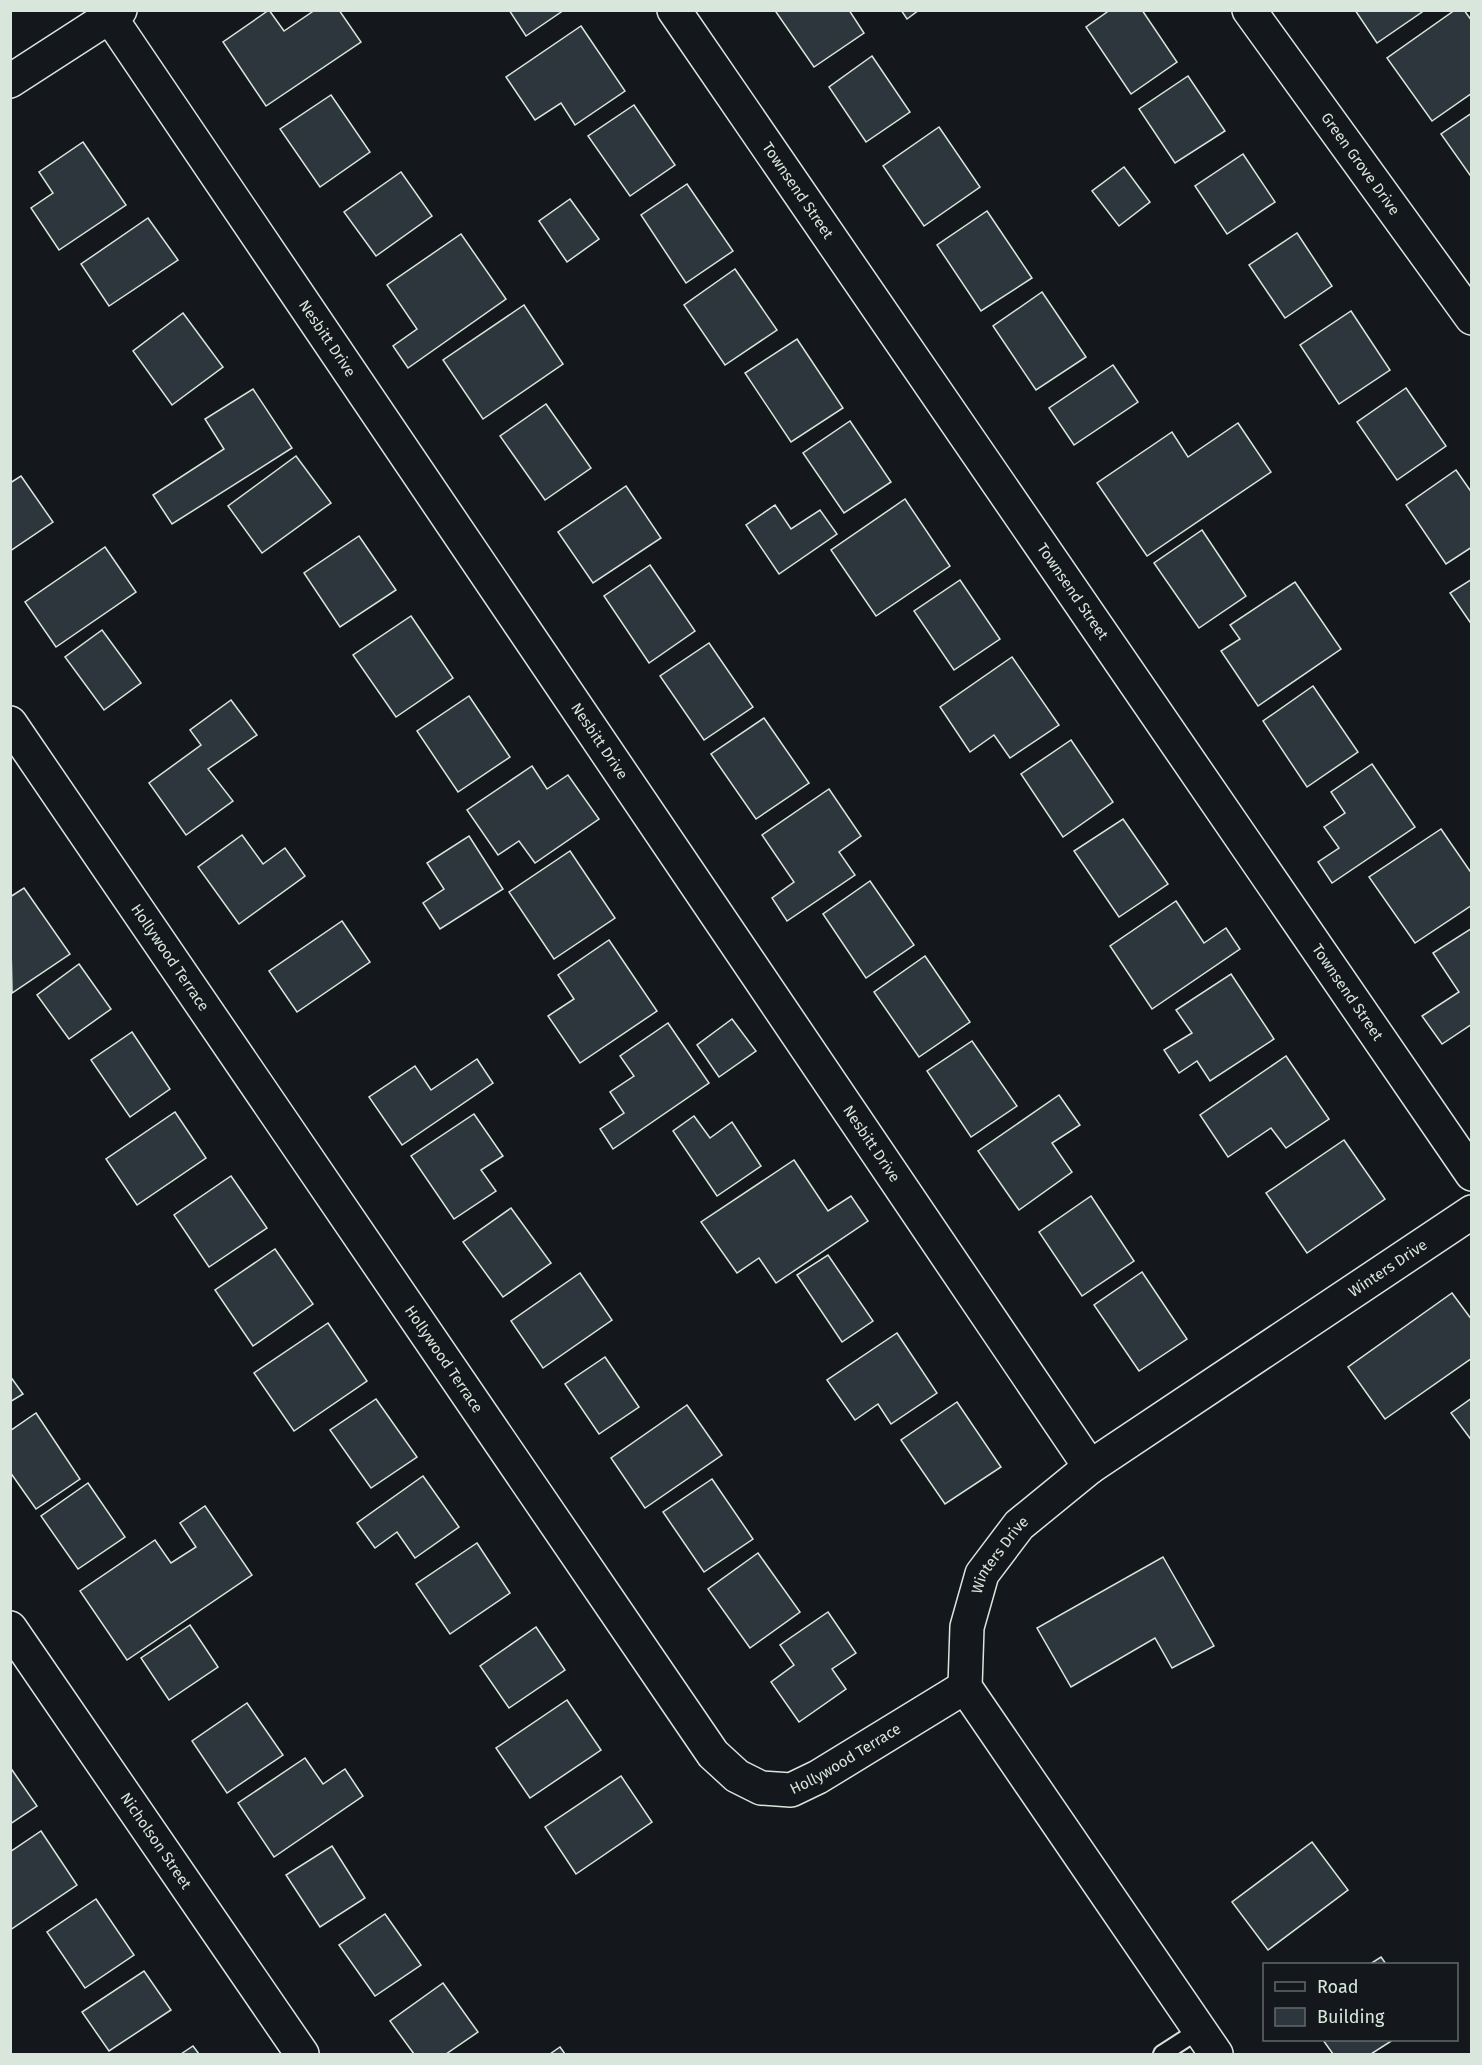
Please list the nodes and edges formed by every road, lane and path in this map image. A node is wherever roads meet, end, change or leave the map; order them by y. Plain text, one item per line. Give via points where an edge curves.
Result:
1 (674, 10) edge
2 (1249, 10) edge
3 (115, 14) edge
4 (10, 81) edge
5 (1472, 318) edge
6 (10, 723) edge
7 (1472, 1174) edge
8 (1472, 1212) edge
9 (1090, 1467) junction
10 (10, 1628) edge
11 (965, 1687) junction
12 (1207, 2042) edge
13 (302, 2055) edge
14 (1162, 2055) edge

1 - 7 street, Townsend Street
2 - 5 street, Green Grove Drive
3 - 4 street
3 - 9 street, Nesbitt Drive
6 - 11 street, Hollywood Terrace via 713,1754 737,1776 761,1788 791,1790
8 - 9 street, Winters Drive
9 - 11 street, Winters Drive via 1019,1525 982,1574 966,1627
10 - 13 street, Nicholson Street
11 - 12 street
12 - 14 lane

